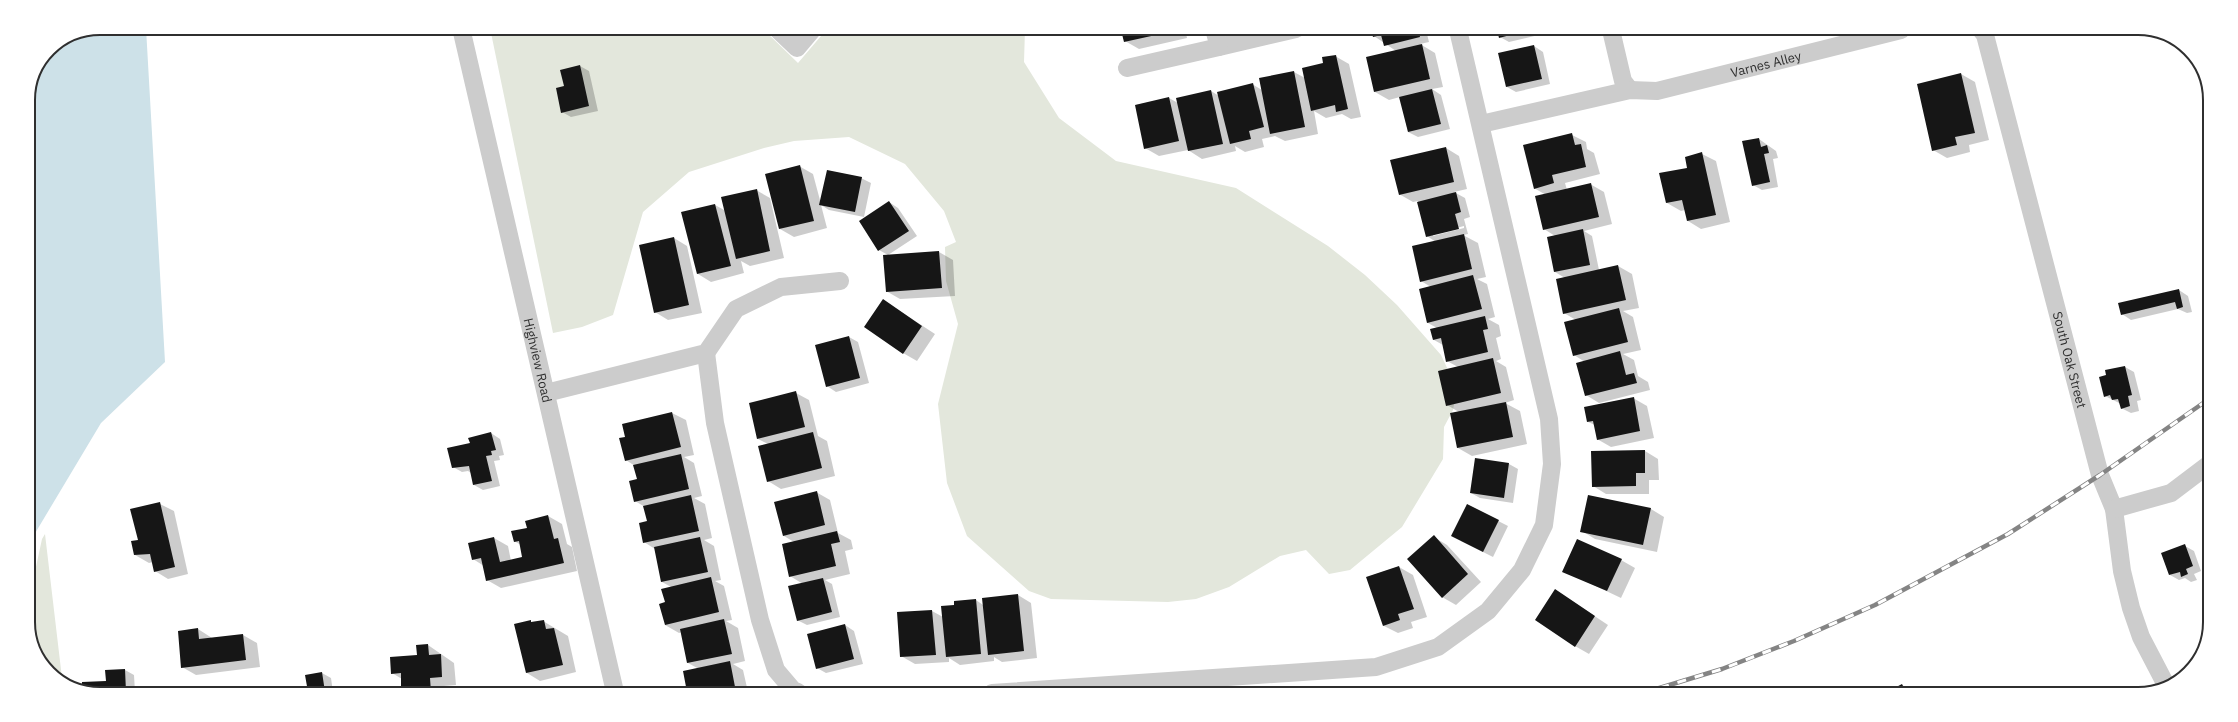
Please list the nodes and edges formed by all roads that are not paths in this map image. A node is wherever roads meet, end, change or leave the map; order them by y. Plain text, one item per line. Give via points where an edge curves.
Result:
1 (463, 35) edge
2 (784, 35) edge
3 (808, 35) edge
4 (1216, 35) edge
5 (1273, 35) edge
6 (1459, 35) edge
7 (1612, 35) edge
8 (1881, 35) edge
9 (1984, 35) edge
10 (1219, 47) junction
11 (1128, 68) dead end
12 (1630, 90) junction
13 (1481, 124) junction
14 (840, 281) dead end
15 (706, 353) junction
16 (546, 394) junction
17 (2203, 469) edge
18 (2114, 509) junction
19 (2165, 681) edge
20 (614, 687) edge
21 (790, 687) edge
22 (1081, 687) edge

1 - 16 street, Highview Road
2 - 3 street via 797,48
4 - 10 street
5 - 10 street
6 - 13 street
7 - 12 street via 1623,81
8 - 12 street, Varnes Alley via 1658,91
9 - 18 street, South Oak Street via 2100,475
10 - 11 street
12 - 13 street, Varnes Alley
13 - 22 street via 1549,419 1552,464 1544,525 1522,570 1488,611 1438,646 1376,667
14 - 15 street via 781,287 736,309
15 - 16 street
15 - 21 street via 715,423 760,620 776,670
16 - 20 street, Highview Road
17 - 18 street via 2171,493
18 - 19 street, South Oak Street via 2122,571 2131,608 2141,636

